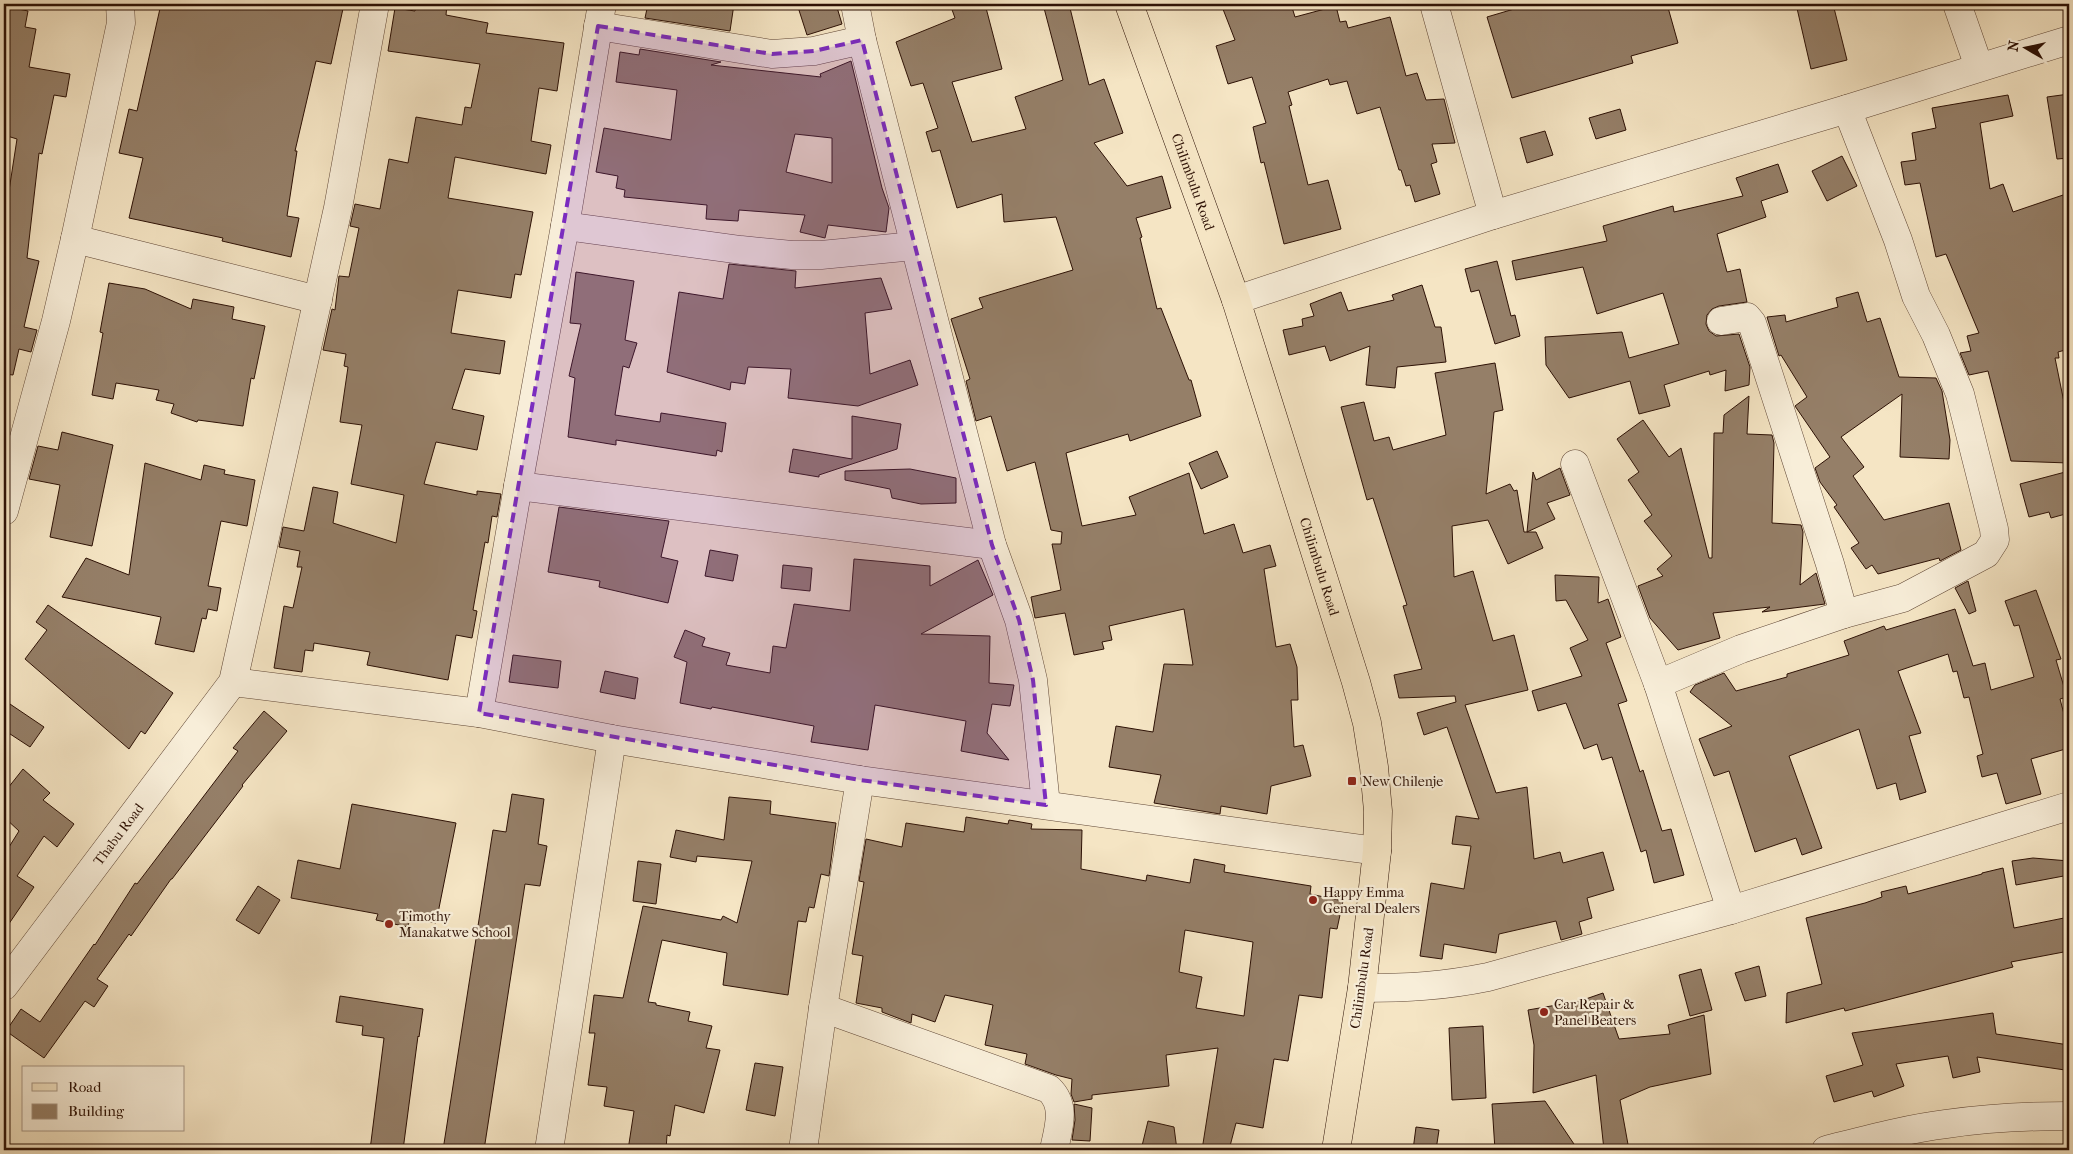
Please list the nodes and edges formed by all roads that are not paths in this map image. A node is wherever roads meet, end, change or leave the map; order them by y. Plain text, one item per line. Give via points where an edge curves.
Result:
1 (120, 4) edge
2 (374, 4) edge
3 (855, 4) edge
4 (1129, 4) edge
5 (1434, 4) edge
6 (1957, 4) edge
7 (600, 15) edge
8 (862, 40) junction
9 (2069, 40) edge
10 (1979, 67) junction
11 (1847, 109) junction
12 (1493, 215) junction
13 (565, 226) junction
14 (75, 239) junction
15 (914, 246) junction
16 (318, 300) junction
17 (1236, 300) junction
18 (1721, 321) dead end
19 (1575, 464) dead end
20 (518, 486) junction
21 (4, 510) edge
22 (992, 545) junction
23 (1844, 614) junction
24 (233, 682) junction
25 (1658, 684) junction
26 (480, 714) junction
27 (612, 739) junction
28 (860, 780) junction
29 (1046, 805) junction
30 (2069, 806) edge
31 (1377, 851) junction
32 (1731, 910) junction
33 (4, 986) edge
34 (1362, 988) junction
35 (823, 1008) junction
36 (2069, 1116) edge
37 (1891, 1142) edge
38 (549, 1150) edge
39 (803, 1150) edge
40 (1054, 1150) edge
41 (1336, 1150) edge
42 (1826, 1150) edge

1 - 14 street via 122,23
2 - 16 street via 338,208
3 - 8 street
4 - 17 main road, Chilimbulu Road
5 - 12 street
6 - 10 street
7 - 8 street via 772,54 814,51
7 - 13 street
8 - 15 street
9 - 10 street
10 - 11 street
11 - 12 street
11 - 23 street via 1916,296 1960,394 1995,540 1986,554 1945,577 1902,598
12 - 17 street
13 - 15 street via 792,254
13 - 20 street
14 - 16 street
14 - 21 street
15 - 22 street
16 - 24 street
17 - 31 main road, Chilimbulu Road via 1367,723 1378,811
18 - 23 street via 1747,317 1752,323
19 - 25 street
20 - 22 street
20 - 26 street
22 - 29 street via 1019,620 1032,680
23 - 25 street via 1741,649
24 - 26 street
24 - 33 street, Thabu Road
25 - 32 street
26 - 27 street
27 - 28 street
27 - 38 street
28 - 29 street
28 - 35 street
29 - 31 street
30 - 32 street
31 - 34 main road, Chilimbulu Road
32 - 34 street via 1479,979 1450,985
34 - 41 main road, Chilimbulu Road
35 - 39 street
35 - 40 street via 1049,1089 1060,1103
36 - 37 street via 1945,1124
37 - 42 street

